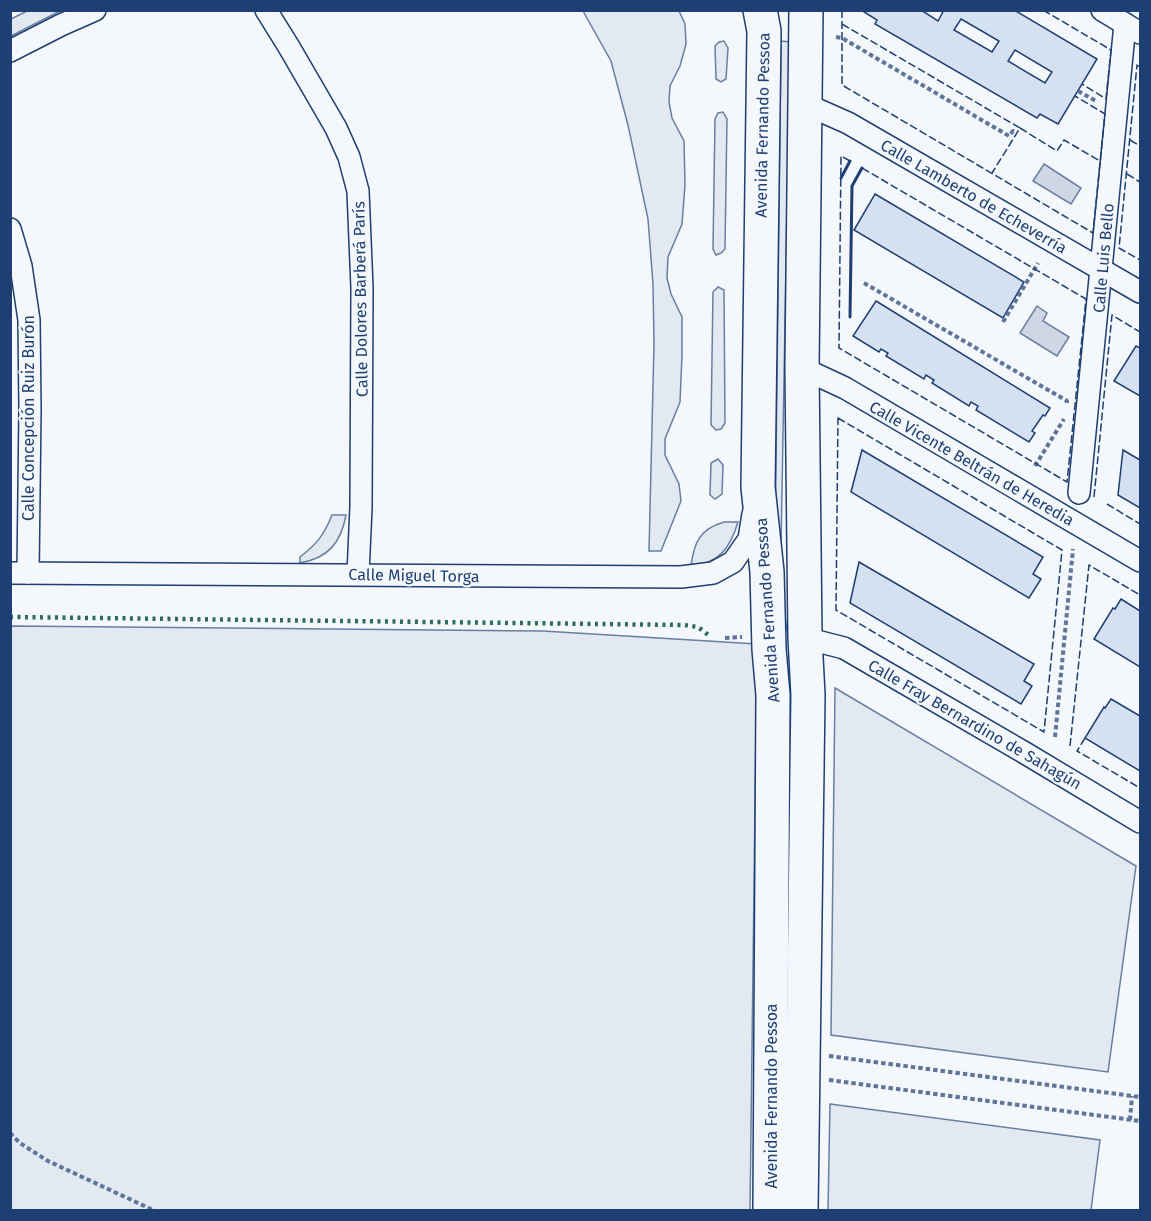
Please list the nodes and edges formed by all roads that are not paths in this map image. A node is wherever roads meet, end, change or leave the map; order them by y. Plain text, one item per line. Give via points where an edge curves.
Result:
1 (95, 10) edge
2 (266, 10) edge
3 (760, 10) edge
4 (806, 10) edge
5 (1102, 10) edge
6 (1133, 29) edge
7 (10, 51) edge
8 (805, 104) junction
9 (10, 229) edge
10 (1102, 269) junction
11 (1140, 292) edge
12 (802, 368) junction
13 (758, 487) junction
14 (1079, 493) dead end
15 (1140, 561) edge
16 (19, 573) edge
17 (358, 574) junction
18 (805, 638) junction
19 (1140, 822) edge
20 (770, 1210) edge
21 (801, 1210) edge

1 - 7 street
2 - 17 street, Calle Dolores Barberá París via 336,128 358,192 362,288
3 - 13 main road, Avenida Fernando Pessoa via 764,31
4 - 8 main road, Avenida Fernando Pessoa
5 - 6 street
6 - 10 street, Calle Luis Bello
8 - 10 street, Calle Lamberto de Echeverría via 848,123
8 - 12 main road, Avenida Fernando Pessoa
9 - 16 street, Calle Concepción Ruiz Burón via 21,266 29,320 30,409
10 - 11 street, Calle Lamberto de Echeverría
10 - 14 street, Calle Luis Bello
12 - 15 street, Calle Vicente Beltrán de Heredia via 845,388
12 - 18 main road, Avenida Fernando Pessoa
13 - 17 street, Calle Miguel Torga via 749,539 733,562 713,573 681,577
13 - 20 main road, Avenida Fernando Pessoa via 773,694
16 - 17 street, Calle Miguel Torga
18 - 19 street, Calle Fray Bernardino de Sahagún via 844,648
18 - 21 main road, Avenida Fernando Pessoa via 808,695

